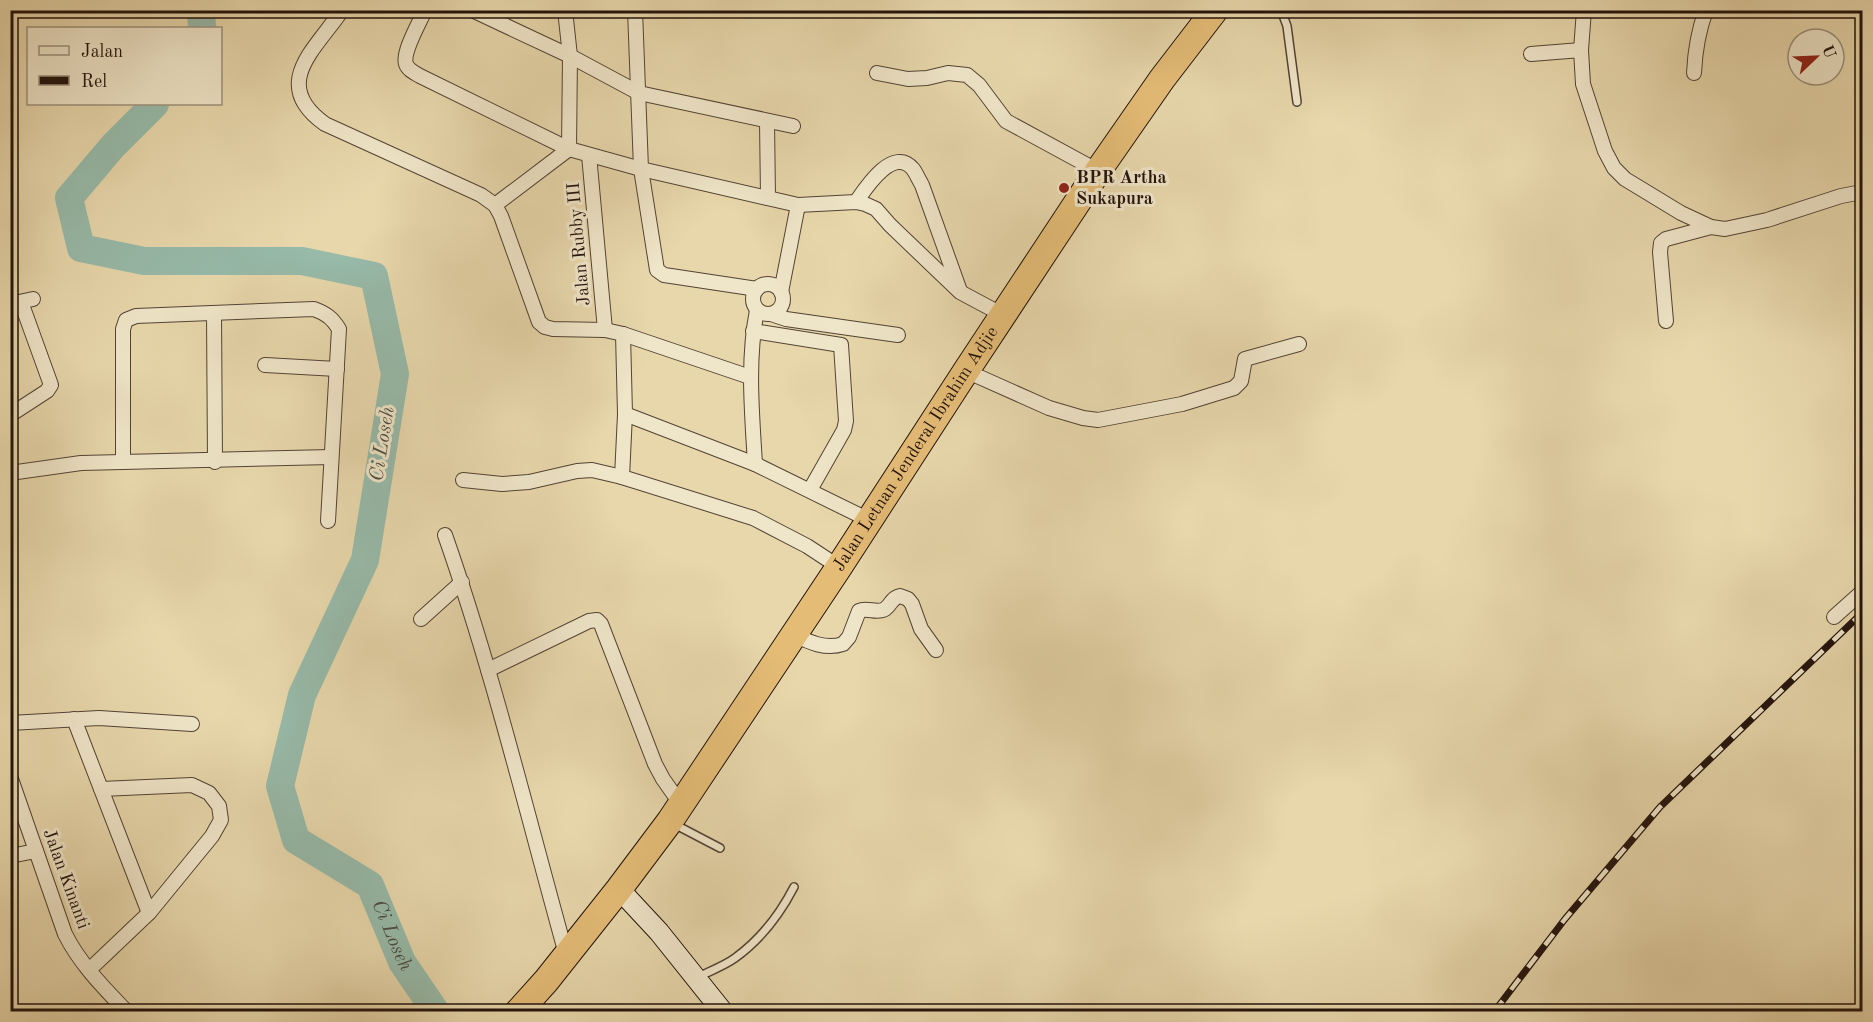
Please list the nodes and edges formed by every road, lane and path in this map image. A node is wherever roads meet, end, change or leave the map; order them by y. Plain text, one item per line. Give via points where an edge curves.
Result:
1 (342, 10) edge
2 (425, 10) edge
3 (472, 10) edge
4 (566, 10) edge
5 (635, 10) edge
6 (1215, 10) edge
7 (1281, 10) edge
8 (1584, 10) edge
9 (1706, 10) edge
10 (1581, 50) junction
11 (1532, 54) dead end
12 (570, 56) junction
13 (877, 73) dead end
14 (1694, 73) dead end
15 (639, 93) junction
16 (1297, 102) dead end
17 (767, 121) junction
18 (793, 126) dead end
19 (569, 149) junction
20 (589, 155) junction
21 (641, 169) junction
22 (1098, 171) junction
23 (1863, 192) edge
24 (768, 198) junction
25 (856, 202) junction
26 (495, 205) junction
27 (798, 205) junction
28 (1711, 227) junction
29 (757, 289) junction
30 (781, 292) junction
31 (960, 292) junction
32 (21, 302) edge
33 (757, 310) junction
34 (214, 313) junction
35 (771, 314) junction
36 (1003, 315) junction
37 (1666, 321) dead end
38 (840, 326) junction
39 (605, 330) junction
40 (753, 331) junction
41 (623, 334) junction
42 (898, 335) dead end
43 (1299, 344) dead end
44 (841, 345) junction
45 (265, 365) dead end
46 (337, 369) junction
47 (966, 371) junction
48 (750, 377) junction
49 (625, 414) junction
50 (10, 415) edge
51 (331, 458) junction
52 (123, 462) junction
53 (215, 462) junction
54 (755, 464) junction
55 (10, 472) edge
56 (622, 477) junction
57 (463, 480) dead end
58 (810, 490) junction
59 (869, 520) junction
60 (328, 521) dead end
61 (445, 535) dead end
62 (839, 567) junction
63 (462, 582) junction
64 (1863, 592) edge
65 (1834, 617) dead end
66 (421, 619) dead end
67 (794, 635) junction
68 (936, 651) dead end
69 (488, 670) junction
70 (74, 719) junction
71 (10, 723) edge
72 (192, 724) dead end
73 (10, 776) edge
74 (101, 789) junction
75 (675, 812) junction
76 (720, 848) dead end
77 (36, 851) junction
78 (10, 856) edge
79 (794, 887) dead end
80 (619, 889) junction
81 (148, 913) junction
82 (566, 954) junction
83 (89, 970) junction
84 (697, 978) junction
85 (519, 1010) edge
86 (128, 1011) edge
87 (723, 1011) edge

1 - 26 street via 300,72 300,92 312,115
2 - 19 street via 405,54 408,68
3 - 12 street
4 - 12 street
5 - 15 street
6 - 22 highway, Jalan Letnan Jenderal Ibrahim Adjie
7 - 16 lane via 1287,26
8 - 10 street
9 - 14 street via 1698,32
10 - 11 street
10 - 28 street via 1583,84 1614,168 1625,179
12 - 15 street
12 - 19 street
13 - 22 street via 908,79 948,73 967,75 1006,120
15 - 17 street
15 - 21 street
17 - 18 street
17 - 24 street
19 - 20 street
19 - 26 street
20 - 21 street
20 - 39 street, Jalan Rubby III
21 - 24 street
21 - 29 street via 657,270 664,275
22 - 36 highway, Jalan Letnan Jenderal Ibrahim Adjie
23 - 28 street via 1767,220 1725,229
24 - 27 street
25 - 27 street
25 - 31 street via 876,209
25 - 31 street via 888,165 899,162 913,169
26 - 39 street via 539,322 553,329
27 - 30 street
28 - 37 street via 1661,243
29 - 30 street via 767,284
29 - 33 street via 753,300
30 - 35 street via 782,306
31 - 36 street
32 - 50 street via 51,385
33 - 35 street
33 - 40 street
34 - 46 street via 314,309 326,313 339,329
34 - 52 street via 136,316 126,320
34 - 53 street
35 - 38 street
36 - 47 highway, Jalan Letnan Jenderal Ibrahim Adjie
38 - 42 street
38 - 44 street
39 - 41 street
40 - 44 street
40 - 48 street
41 - 48 street
41 - 49 street
43 - 47 street via 1245,359 1241,381 1234,388 1182,404 1098,420 1049,408
44 - 58 street via 846,421
45 - 46 street
46 - 51 street
47 - 59 highway, Jalan Letnan Jenderal Ibrahim Adjie
48 - 54 street
49 - 54 street
49 - 56 street
51 - 53 street
51 - 60 street
52 - 53 street
52 - 55 street
54 - 58 street
56 - 57 street via 592,470 529,482
56 - 62 street via 753,518
58 - 59 street
59 - 62 highway, Jalan Letnan Jenderal Ibrahim Adjie
61 - 63 street
62 - 67 highway, Jalan Letnan Jenderal Ibrahim Adjie
63 - 66 street
63 - 69 street
64 - 65 street
67 - 68 street via 829,647 843,644 859,611 881,611 900,596 912,604 921,629
67 - 75 highway, Jalan Letnan Jenderal Ibrahim Adjie
69 - 75 street via 597,620
69 - 82 street
70 - 71 street
70 - 72 street
70 - 74 street
73 - 77 street, Jalan Kinanti
74 - 81 street
74 - 81 street via 192,785 209,793 219,806 221,820 212,836
75 - 76 lane
75 - 80 highway, Jalan Letnan Jenderal Ibrahim Adjie
77 - 78 street
77 - 83 street, Jalan Kinanti via 65,934
79 - 84 lane via 762,934 734,959
80 - 82 highway, Jalan Letnan Jenderal Ibrahim Adjie
80 - 84 street
81 - 83 street
82 - 85 highway, Jalan Letnan Jenderal Ibrahim Adjie
83 - 86 street, Jalan Kinanti
84 - 87 street

